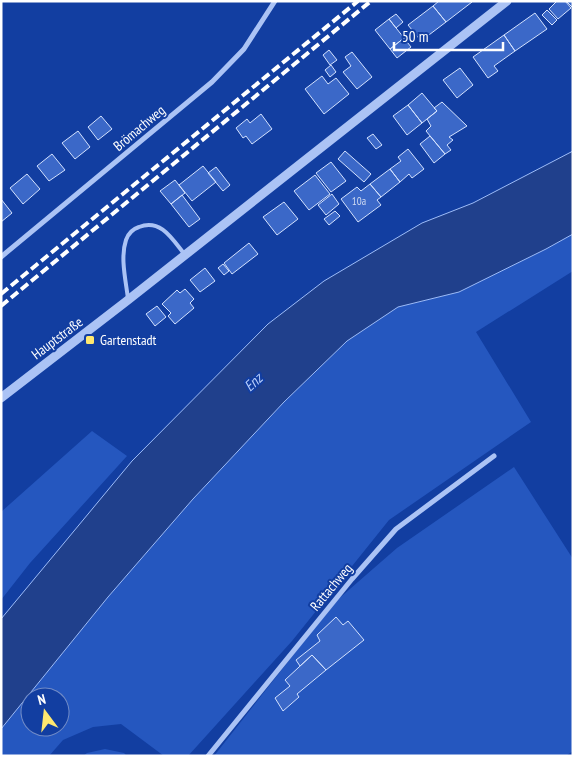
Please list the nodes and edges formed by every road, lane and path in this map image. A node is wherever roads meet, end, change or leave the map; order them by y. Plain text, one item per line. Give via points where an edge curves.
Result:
1 (274, 1) edge
2 (507, 1) edge
3 (185, 255) junction
4 (1, 256) edge
5 (128, 300) junction
6 (1, 398) edge
7 (494, 456) dead end
8 (208, 756) edge

1 - 4 street, Brömachweg via 244,49 212,82
2 - 3 street
3 - 5 street
3 - 5 lane via 160,227 146,224 136,228 129,234 124,251
5 - 6 street, Hauptstraße
7 - 8 street, Rattachweg via 396,530

